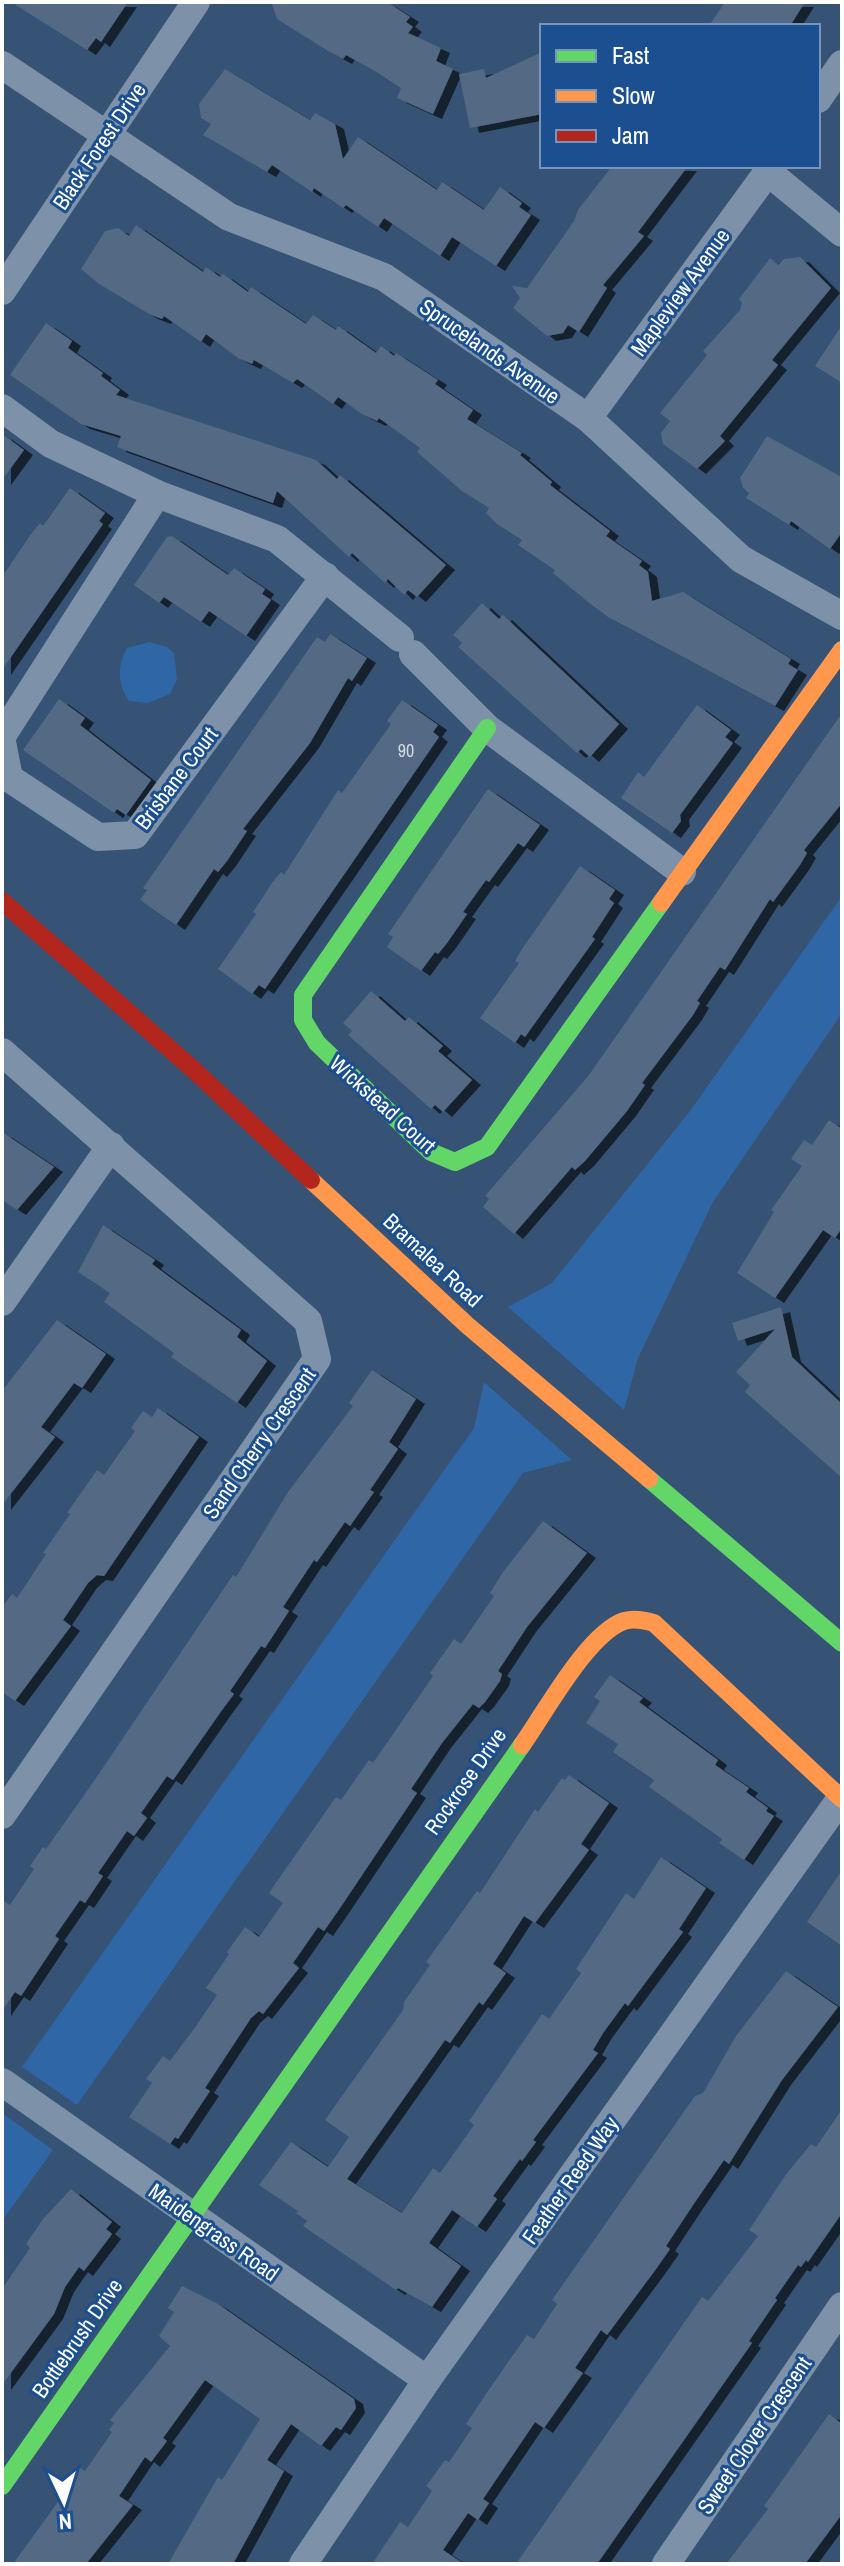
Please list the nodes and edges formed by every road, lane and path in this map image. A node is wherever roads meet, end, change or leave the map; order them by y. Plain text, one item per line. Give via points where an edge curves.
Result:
1 (196, 2) edge
2 (842, 64) edge
3 (2, 65) edge
4 (820, 96) edge
5 (105, 137) junction
6 (770, 169) edge
7 (842, 233) edge
8 (2, 291) edge
9 (2, 408) edge
10 (588, 418) junction
11 (157, 494) junction
12 (325, 576) junction
13 (842, 616) edge
14 (842, 650) edge
15 (487, 728) junction
16 (2, 736) edge
17 (2, 742) edge
18 (682, 872) junction
19 (2, 901) edge
20 (2, 1052) edge
21 (111, 1146) junction
22 (2, 1302) edge
23 (842, 1643) edge
24 (842, 1798) edge
25 (2, 1815) edge
26 (2, 2082) edge
27 (192, 2217) junction
28 (842, 2306) edge
29 (427, 2380) junction
30 (2, 2486) edge
31 (303, 2564) edge
32 (666, 2564) edge

1 - 5 street, Black Forest Drive
2 - 4 street
3 - 5 street, Sprucelands Avenue
5 - 8 street, Black Forest Drive
5 - 10 street, Sprucelands Avenue via 229,217 384,277
6 - 7 street
6 - 10 street, Mapleview Avenue
9 - 11 street via 51,444
10 - 13 street, Sprucelands Avenue via 741,559
11 - 12 street via 277,539
11 - 16 street
12 - 15 street via 406,646
12 - 17 street, Brisbane Court via 135,835 98,837 9,778
14 - 18 street, Wickstead Court
15 - 18 street
15 - 18 street, Wickstead Court via 303,995 303,1020 317,1043 431,1152 455,1162 487,1147
19 - 23 street, Bramalea Road via 207,1082 467,1325
20 - 21 street, Sand Cherry Crescent
21 - 22 street
21 - 25 street, Sand Cherry Crescent via 308,1321 317,1359
24 - 27 street, Rockrose Drive via 654,1623 637,1617 616,1623 598,1637 480,1800
24 - 29 street, Feather Reed Way
26 - 27 street, Maidengrass Road
27 - 29 street, Maidengrass Road
27 - 30 street, Bottlebrush Drive
28 - 32 street, Sweet Clover Crescent
29 - 31 street, Feather Reed Way

